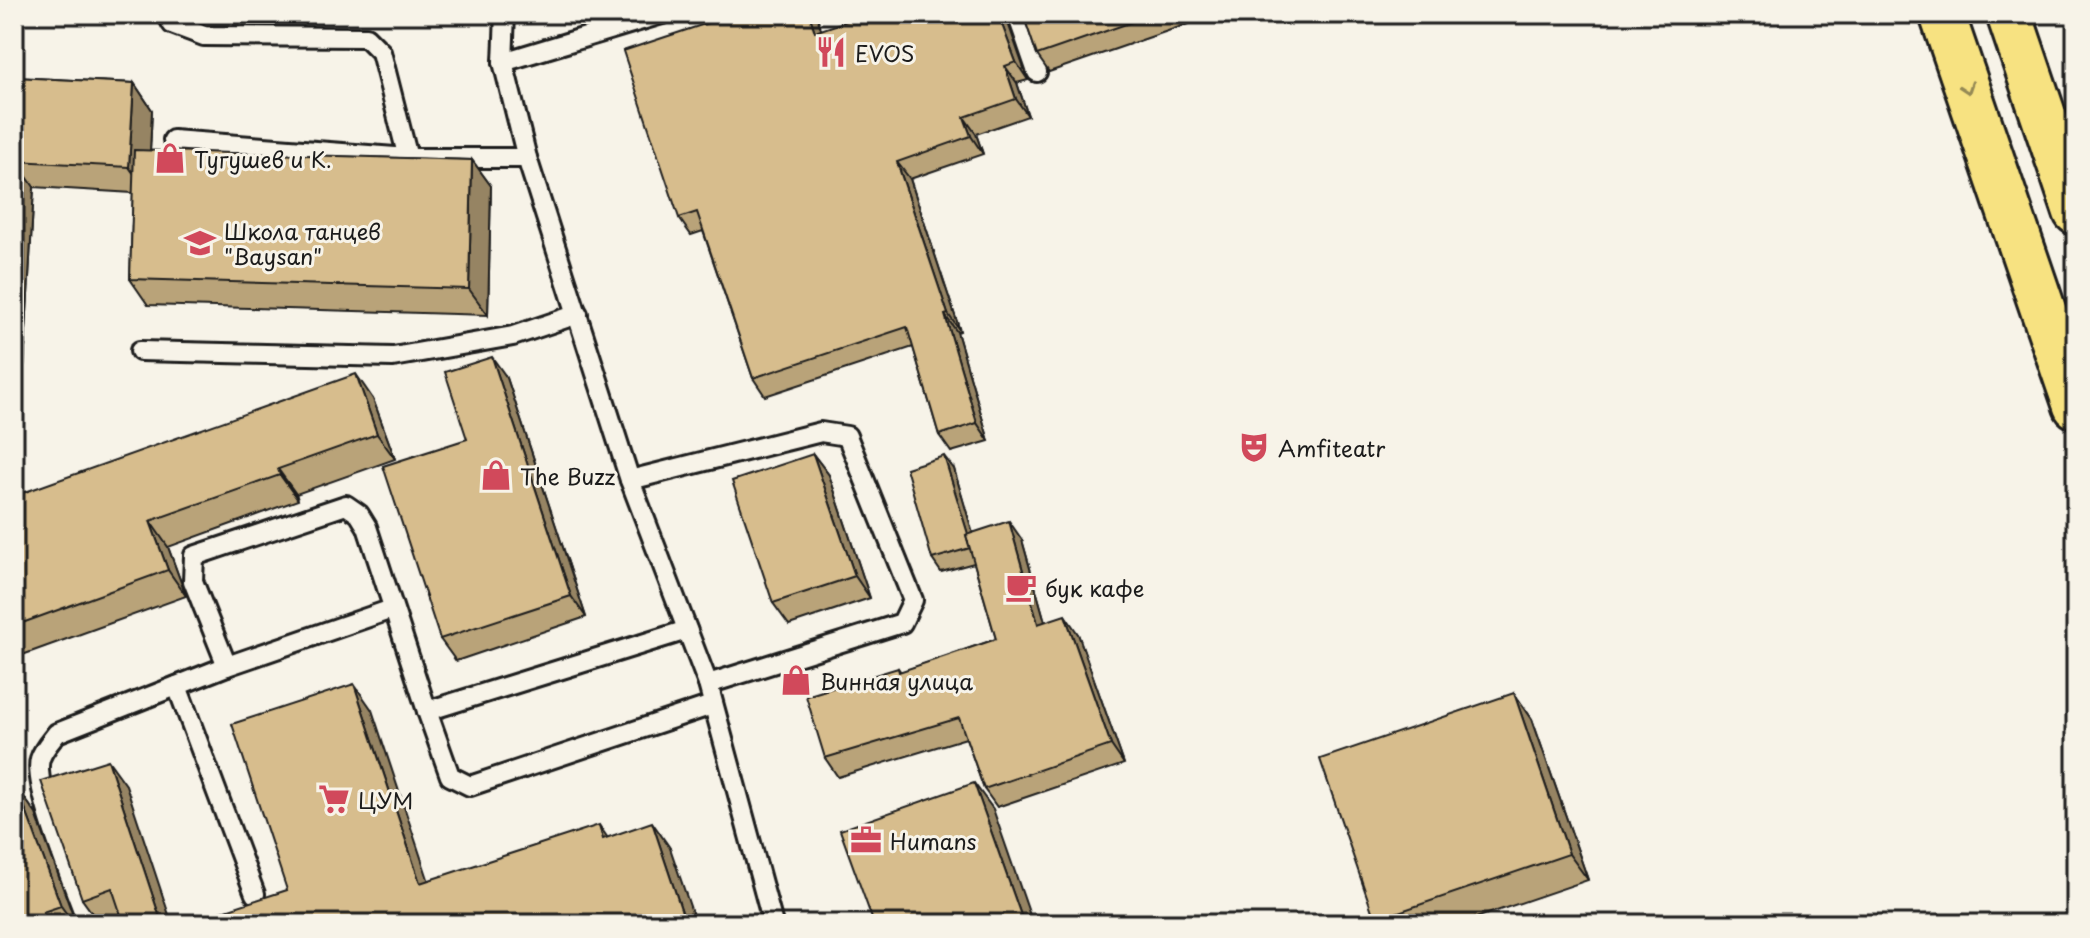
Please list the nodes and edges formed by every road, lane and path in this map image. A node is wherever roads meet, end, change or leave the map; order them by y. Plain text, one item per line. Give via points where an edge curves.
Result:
1 (167, 14) edge
2 (505, 14) edge
3 (662, 14) edge
4 (1017, 14) edge
5 (1942, 14) edge
6 (2009, 14) edge
7 (503, 62) junction
8 (1037, 72) edge
9 (173, 140) dead end
10 (408, 158) junction
11 (527, 158) junction
12 (2076, 212) edge
13 (578, 314) junction
14 (140, 351) dead end
15 (2076, 406) edge
16 (630, 480) junction
17 (392, 609) junction
18 (687, 630) junction
19 (227, 666) junction
20 (708, 684) junction
21 (177, 686) junction
22 (712, 705) junction
23 (427, 711) junction
24 (255, 894) dead end
25 (88, 924) edge
26 (773, 924) edge

1 - 10 lane via 172,24 204,36 366,37 381,52
2 - 7 lane
3 - 7 lane
4 - 8 lane
5 -> 15 main road
6 - 12 main road
7 - 11 lane
9 - 10 lane
10 - 11 lane
11 - 13 lane
13 - 14 lane via 513,336 393,357
13 - 16 lane
16 - 18 lane
16 - 20 lane via 821,432 847,436 913,600 902,623
17 - 19 lane
17 - 19 lane via 367,527 346,505 208,551 194,556 193,581
17 - 23 lane
18 - 20 lane
18 - 23 lane
19 - 21 lane
20 - 22 lane
21 - 24 lane
21 - 25 lane via 57,733 39,761 40,787
22 - 23 lane via 470,786 450,776
22 - 26 lane

